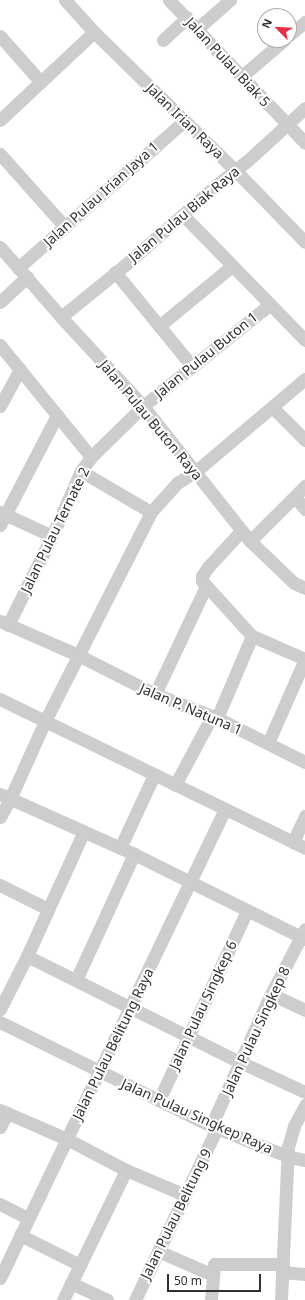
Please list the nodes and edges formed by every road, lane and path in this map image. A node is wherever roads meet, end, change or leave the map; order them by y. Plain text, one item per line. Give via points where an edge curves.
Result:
1 (65, 0) edge
2 (169, 0) edge
3 (230, 0) edge
4 (187, 18) junction
5 (305, 22) edge
6 (197, 29) junction
7 (297, 29) edge
8 (94, 32) junction
9 (0, 36) edge
10 (163, 40) dead end
11 (275, 48) edge
12 (242, 76) junction
13 (40, 81) junction
14 (305, 108) edge
15 (0, 120) edge
16 (184, 121) junction
17 (287, 124) junction
18 (305, 142) edge
19 (0, 154) edge
20 (236, 170) junction
21 (183, 215) junction
22 (65, 226) junction
23 (305, 242) edge
24 (0, 247) edge
25 (232, 266) junction
26 (115, 272) junction
27 (22, 273) junction
28 (0, 302) edge
29 (269, 305) junction
30 (61, 317) junction
31 (159, 326) junction
32 (305, 340) edge
33 (0, 345) edge
34 (192, 366) junction
35 (20, 369) junction
36 (305, 378) edge
37 (0, 406) edge
38 (143, 406) junction
39 (272, 407) junction
40 (57, 415) junction
41 (305, 440) edge
42 (91, 457) junction
43 (82, 471) junction
44 (196, 471) junction
45 (305, 486) edge
46 (295, 497) junction
47 (305, 508) edge
48 (151, 512) junction
49 (2, 517) edge
50 (241, 531) junction
51 (52, 536) junction
52 (250, 541) junction
53 (206, 586) junction
54 (305, 588) edge
55 (4, 623) edge
56 (252, 636) junction
57 (78, 655) junction
58 (305, 659) edge
59 (155, 694) junction
60 (0, 700) edge
61 (215, 717) junction
62 (44, 721) junction
63 (268, 743) junction
64 (305, 762) edge
65 (154, 775) junction
66 (175, 785) junction
67 (5, 796) edge
68 (225, 809) junction
69 (305, 816) edge
70 (0, 817) edge
71 (84, 831) junction
72 (293, 842) junction
73 (120, 848) junction
74 (305, 848) edge
75 (134, 854) junction
76 (191, 883) junction
77 (0, 885) edge
78 (48, 909) junction
79 (247, 910) junction
80 (304, 935) edge
81 (27, 956) junction
82 (76, 980) junction
83 (271, 994) junction
84 (130, 1007) junction
85 (0, 1009) edge
86 (305, 1010) edge
87 (0, 1023) edge
88 (188, 1036) junction
89 (240, 1062) junction
90 (100, 1072) junction
91 (305, 1092) edge
92 (159, 1100) junction
93 (305, 1105) edge
94 (4, 1111) edge
95 (0, 1127) edge
96 (214, 1127) junction
97 (67, 1139) junction
98 (287, 1156) junction
99 (305, 1160) edge
100 (126, 1170) junction
101 (185, 1195) junction
102 (0, 1204) edge
103 (28, 1218) junction
104 (20, 1235) junction
105 (158, 1251) junction
106 (80, 1265) junction
107 (282, 1268) junction
108 (213, 1269) junction
109 (305, 1274) edge
110 (0, 1278) edge
111 (71, 1283) junction
112 (63, 1300) edge
113 (107, 1300) edge
114 (135, 1300) edge
115 (211, 1300) edge
116 (281, 1300) edge

1 - 8 street, Jalan Irian Raya
2 - 4 street, Jalan Pulau Biak 5
3 - 6 street
4 - 6 street, Jalan Pulau Biak 5
4 - 10 street
5 - 7 street
6 - 12 street, Jalan Pulau Biak 5
8 - 13 street
8 - 16 street, Jalan Irian Raya
9 - 13 street
11 - 12 street
12 - 17 street, Jalan Pulau Biak 5
13 - 15 street
14 - 17 street, Jalan Pulau Biak Raya
16 - 20 street, Jalan Irian Raya
16 - 22 street, Jalan Pulau Irian Jaya 1
17 - 18 street, Jalan Pulau Biak 5
17 - 20 street, Jalan Pulau Biak Raya
19 - 22 street
20 - 21 street, Jalan Pulau Biak Raya
20 - 23 street, Jalan Irian Raya
21 - 25 street
21 - 26 street, Jalan Pulau Biak Raya
22 - 27 street, Jalan Pulau Irian Jaya 1
24 - 27 street, Jalan Pulau Buton Raya
25 - 29 street
25 - 31 street
26 - 30 street, Jalan Pulau Biak Raya
26 - 31 street
27 - 28 street, Jalan Pulau Irian Jaya 1
27 - 30 street, Jalan Pulau Buton Raya
29 - 32 street
29 - 34 street, Jalan Pulau Buton 1
30 - 38 street, Jalan Pulau Buton Raya
31 - 34 street
33 - 35 street
34 - 38 street, Jalan Pulau Buton 1
35 - 37 street
35 - 40 street
36 - 39 street
38 - 42 street, Jalan Pulau Ternate 2
38 - 44 street, Jalan Pulau Buton Raya
39 - 41 street
39 - 44 street
40 - 42 street
40 - 49 street
42 - 43 street, Jalan Pulau Ternate 2
43 - 48 street
43 - 51 street, Jalan Pulau Ternate 2
44 - 48 street via 177,483
44 - 50 street, Jalan Pulau Buton Raya
45 - 46 street
46 - 47 street
46 - 52 street
48 - 57 street
49 - 51 street
50 - 52 street, Jalan Pulau Buton Raya
50 - 53 street via 203,573 201,579
51 - 55 street, Jalan Pulau Ternate 2
52 - 54 street, Jalan Pulau Buton Raya via 294,582
53 - 56 street
53 - 59 street
55 - 57 street, Jalan P. Natuna 1
56 - 58 street
56 - 61 street
57 - 59 street, Jalan P. Natuna 1
57 - 62 street
58 - 63 street
59 - 61 street, Jalan P. Natuna 1
60 - 62 street
61 - 63 street, Jalan P. Natuna 1
61 - 66 street
62 - 65 street
62 - 67 street
63 - 64 street, Jalan P. Natuna 1
65 - 66 street
65 - 73 street
66 - 68 street
67 - 70 street
67 - 71 street
68 - 72 street
68 - 76 street, Jalan Pulau Belitung Raya
69 - 72 street
71 - 73 street
71 - 78 street
72 - 74 street
73 - 75 street
75 - 76 street
75 - 82 street
76 - 79 street
76 - 84 street, Jalan Pulau Belitung Raya
77 - 78 street
78 - 81 street
79 - 80 street
79 - 88 street, Jalan Pulau Singkep 6
80 - 83 street, Jalan Pulau Singkep 8
81 - 82 street
81 - 85 street
82 - 84 street
83 - 86 street
83 - 89 street, Jalan Pulau Singkep 8
84 - 88 street
84 - 90 street, Jalan Pulau Belitung Raya
87 - 90 street, Jalan Pulau Singkep Raya
88 - 89 street
88 - 92 street, Jalan Pulau Singkep 6
89 - 91 street
89 - 96 street, Jalan Pulau Singkep 8
90 - 92 street, Jalan Pulau Singkep Raya
90 - 97 street, Jalan Pulau Belitung Raya
92 - 96 street, Jalan Pulau Singkep Raya
93 - 98 street via 294,1126
94 - 95 street
94 - 97 street
96 - 98 street, Jalan Pulau Singkep Raya
96 - 101 street, Jalan Pulau Belitung 9
97 - 100 street
97 - 103 street, Jalan Pulau Belitung Raya
98 - 99 street, Jalan Pulau Singkep Raya
98 - 107 street
100 - 101 street
100 - 106 street
101 - 105 street, Jalan Pulau Belitung 9
102 - 103 street
103 - 104 street, Jalan Pulau Belitung Raya
104 - 106 street
104 - 110 street, Jalan Pulau Belitung Raya
105 - 108 street
105 - 114 street, Jalan Pulau Belitung 9
106 - 111 street
107 - 108 street
107 - 109 street
107 - 116 street
108 - 115 street
111 - 112 street
111 - 113 street

